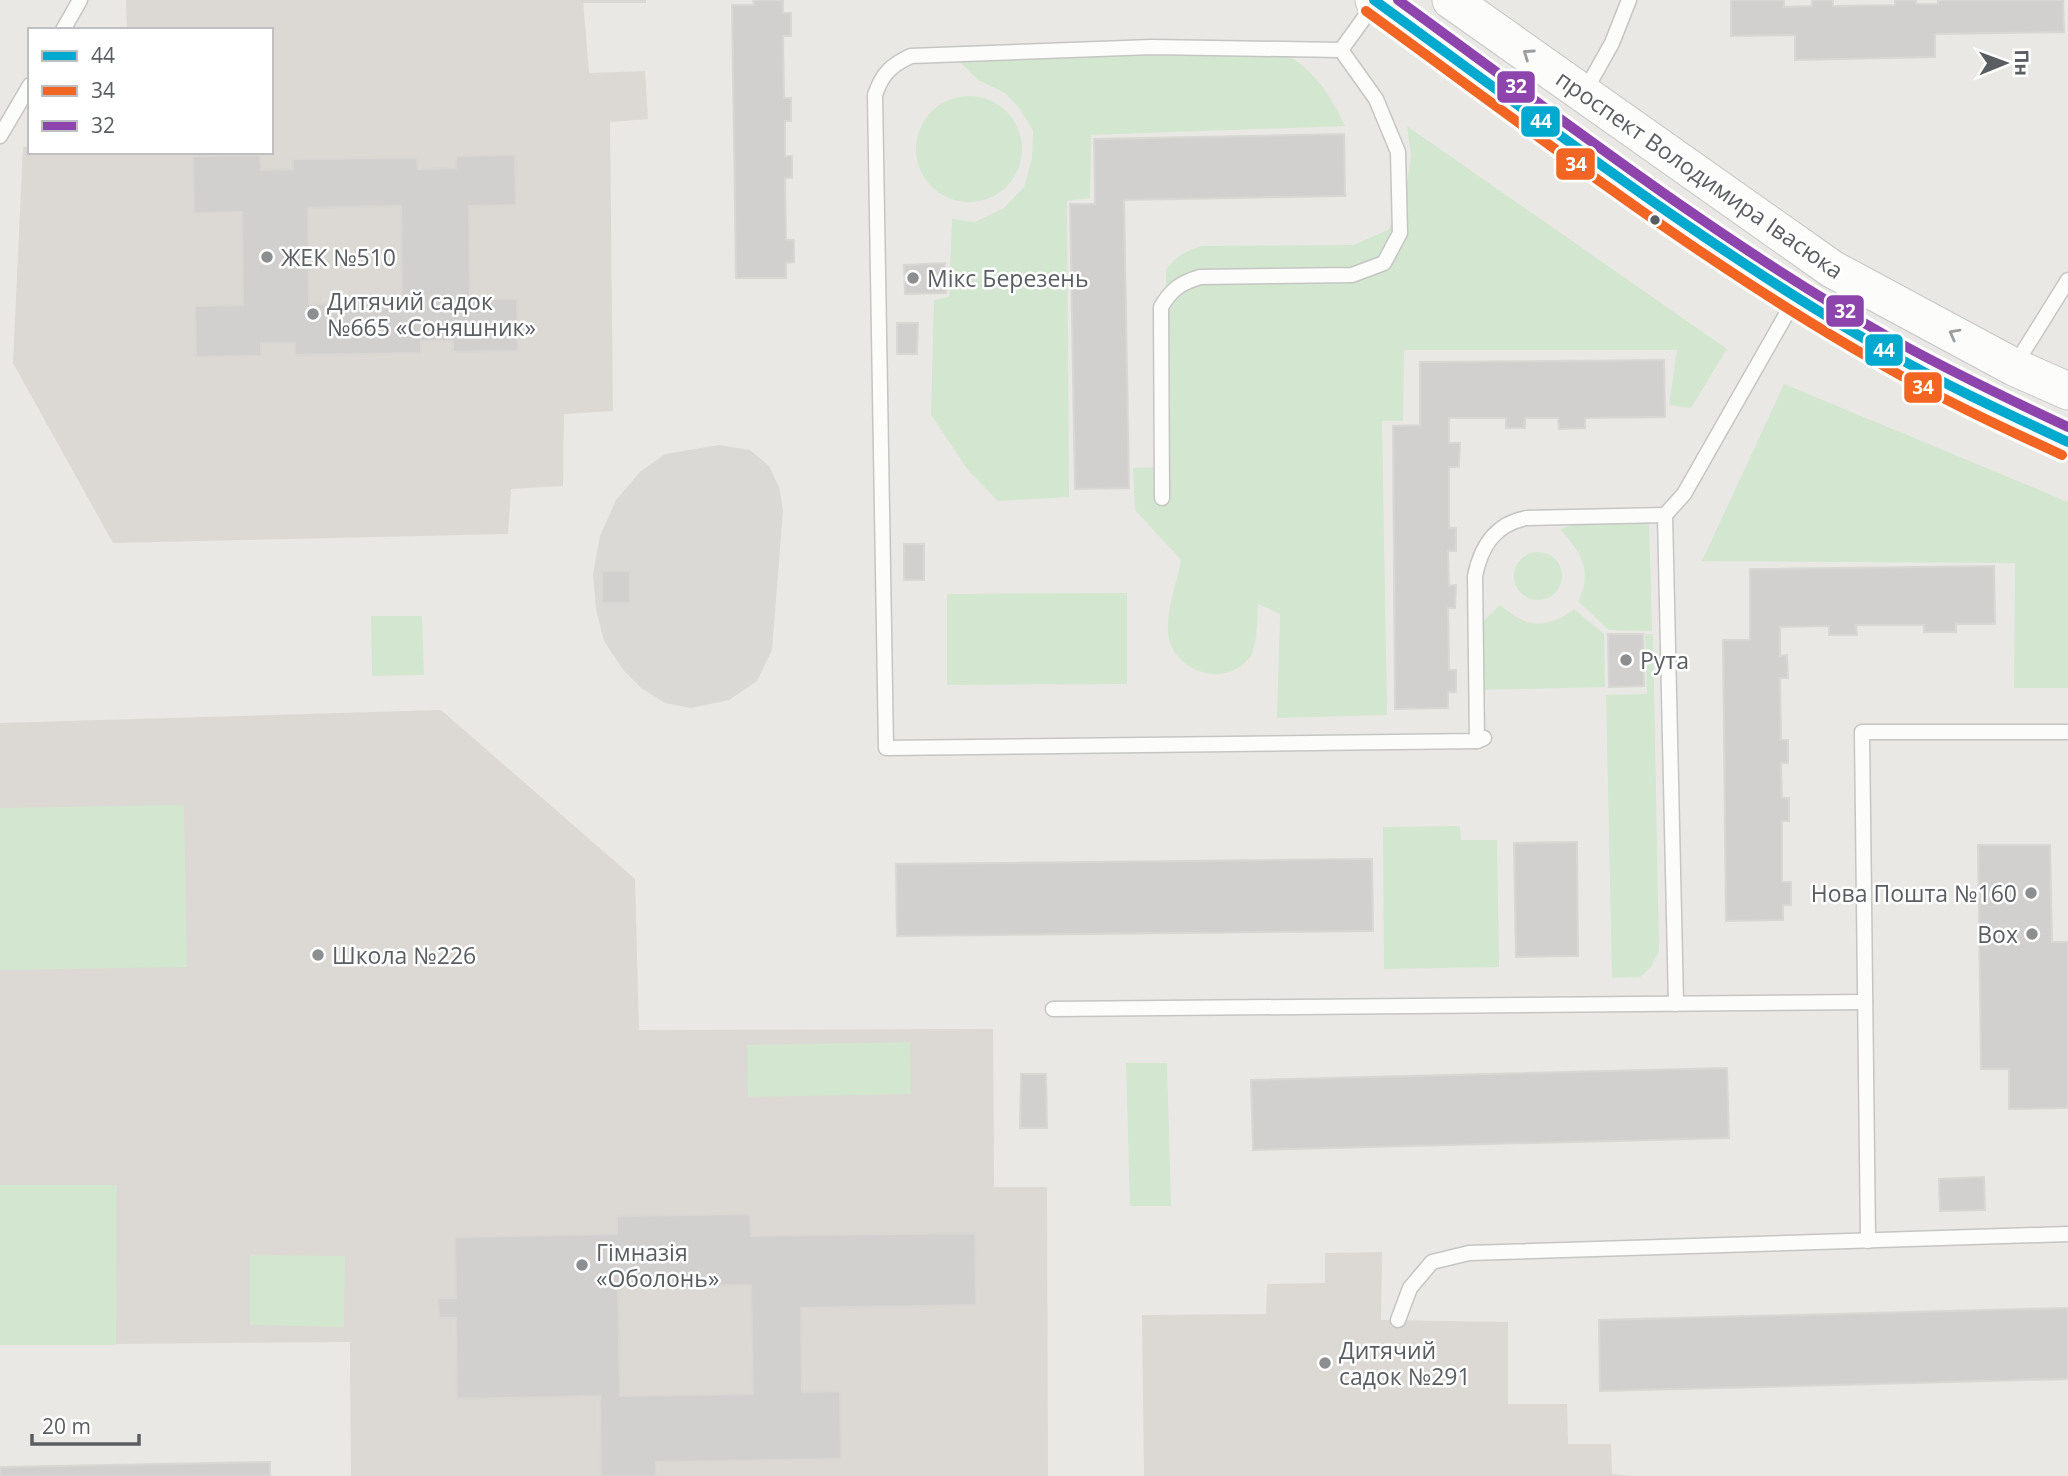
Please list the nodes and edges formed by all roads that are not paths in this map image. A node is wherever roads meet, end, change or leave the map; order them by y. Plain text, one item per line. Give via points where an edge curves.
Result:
1 (80, 0) edge
2 (1451, 0) edge
3 (1629, 0) edge
4 (1375, 1) edge
5 (63, 28) edge
6 (1341, 50) junction
7 (28, 88) edge
8 (1584, 93) junction
9 (0, 136) edge
10 (2068, 280) edge
11 (1795, 299) junction
12 (2014, 366) junction
13 (2068, 391) edge
14 (2068, 442) edge
15 (1162, 498) dead end
16 (1665, 516) junction
17 (2068, 732) edge
18 (1865, 1002) junction
19 (1676, 1004) junction
20 (1053, 1009) dead end
21 (2068, 1234) edge
22 (1868, 1241) junction
23 (1398, 1321) dead end

1 - 5 lane
8 -> 2 street, проспект Володимира Івасюка
3 - 8 lane
4 - 6 lane
4 - 11 street, проспект Володимира Івасюка
6 - 15 lane via 1376,99 1398,152 1400,233 1384,263 1352,275 1200,277 1182,282 1169,293 1161,307
6 - 16 lane via 1152,47 911,56 881,76 875,95 886,748 1480,739 1475,576 1491,536 1510,521 1526,518
7 - 9 lane
12 -> 8 street, проспект Володимира Івасюка via 1832,269
10 - 12 lane
11 - 14 street, проспект Володимира Івасюка via 2001,414
11 - 16 lane via 1684,494
12 - 13 street, проспект Володимира Івасюка
16 - 19 lane
17 - 18 lane via 1862,732
18 - 19 lane
18 - 22 lane
19 - 20 lane
21 - 22 lane
22 - 23 lane via 1469,1253 1432,1262 1410,1289

